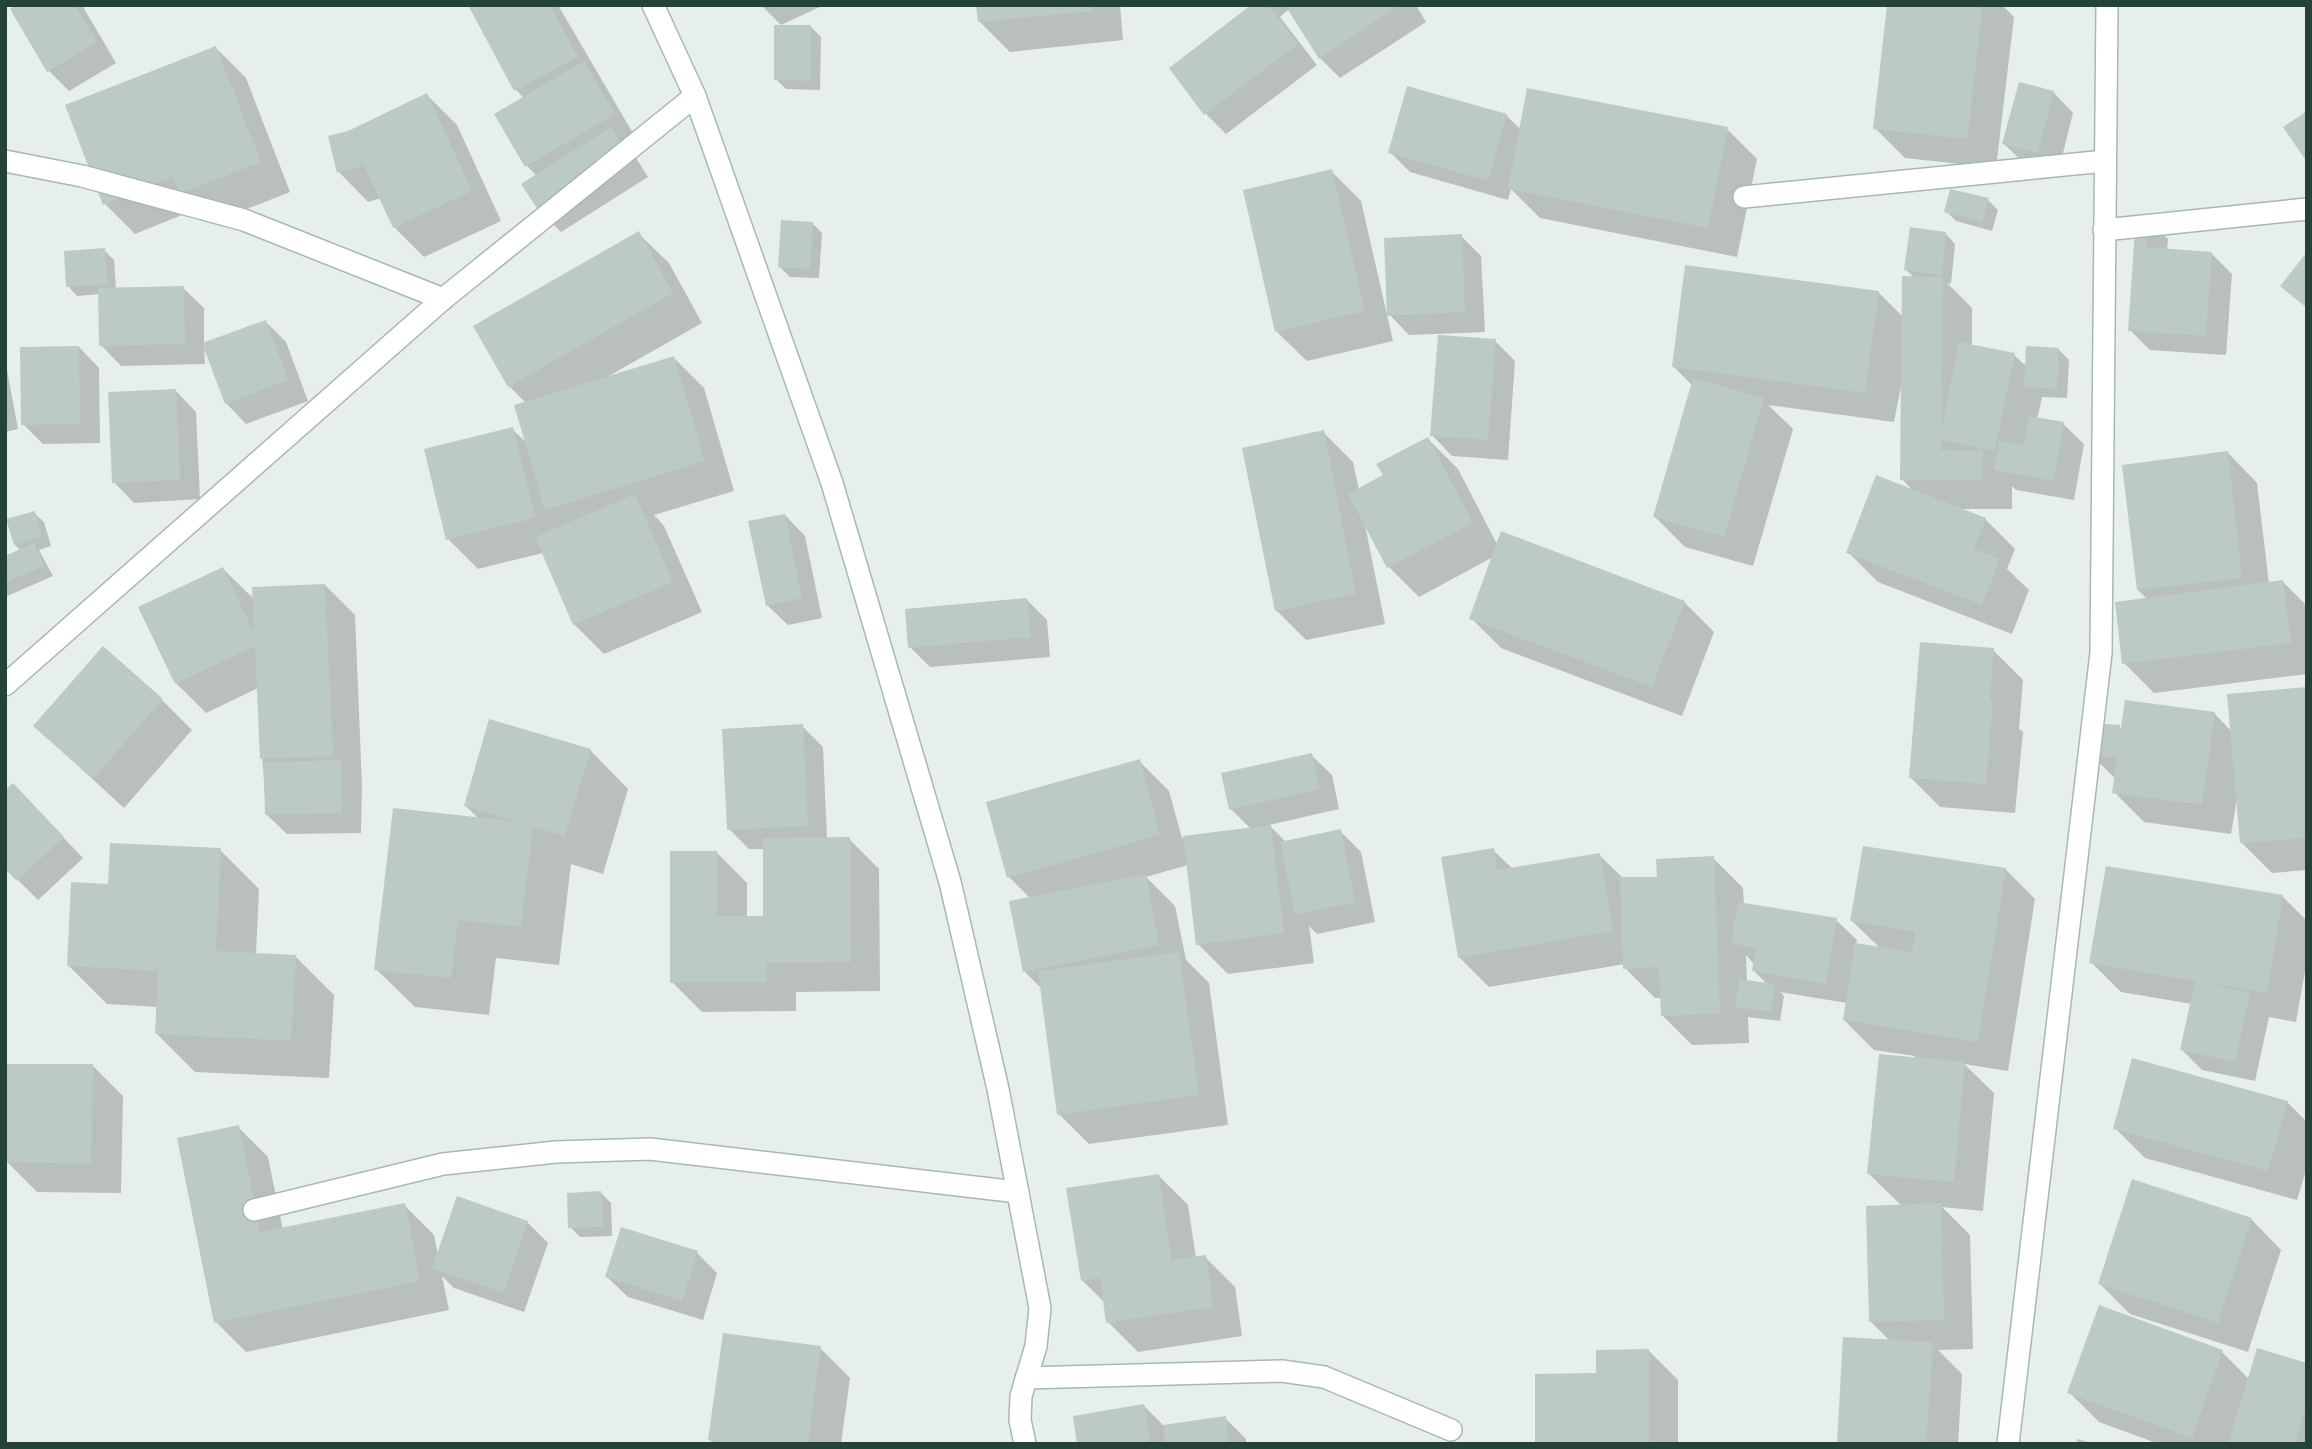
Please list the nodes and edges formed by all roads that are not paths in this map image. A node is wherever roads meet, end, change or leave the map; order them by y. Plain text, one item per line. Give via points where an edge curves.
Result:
1 (653, 5) edge
2 (2107, 5) edge
3 (695, 96) junction
4 (5, 161) edge
5 (2105, 162) junction
6 (1744, 197) dead end
7 (2307, 209) edge
8 (2104, 230) junction
9 (443, 299) junction
10 (5, 685) edge
11 (1018, 1192) junction
12 (254, 1210) dead end
13 (1026, 1378) junction
14 (1451, 1430) dead end
15 (1026, 1444) edge
16 (2007, 1444) edge

1 - 3 street
2 - 5 street
3 - 9 street
3 - 11 street via 832,483 884,652 950,883
4 - 9 street via 82,176 244,220
5 - 6 street
5 - 8 street
7 - 8 street
8 - 16 street via 2101,653
9 - 10 street
11 - 12 street via 650,1150 583,1151 443,1164
11 - 13 street via 1040,1308 1036,1346
13 - 14 street via 1282,1371 1324,1377
13 - 15 street via 1020,1408

